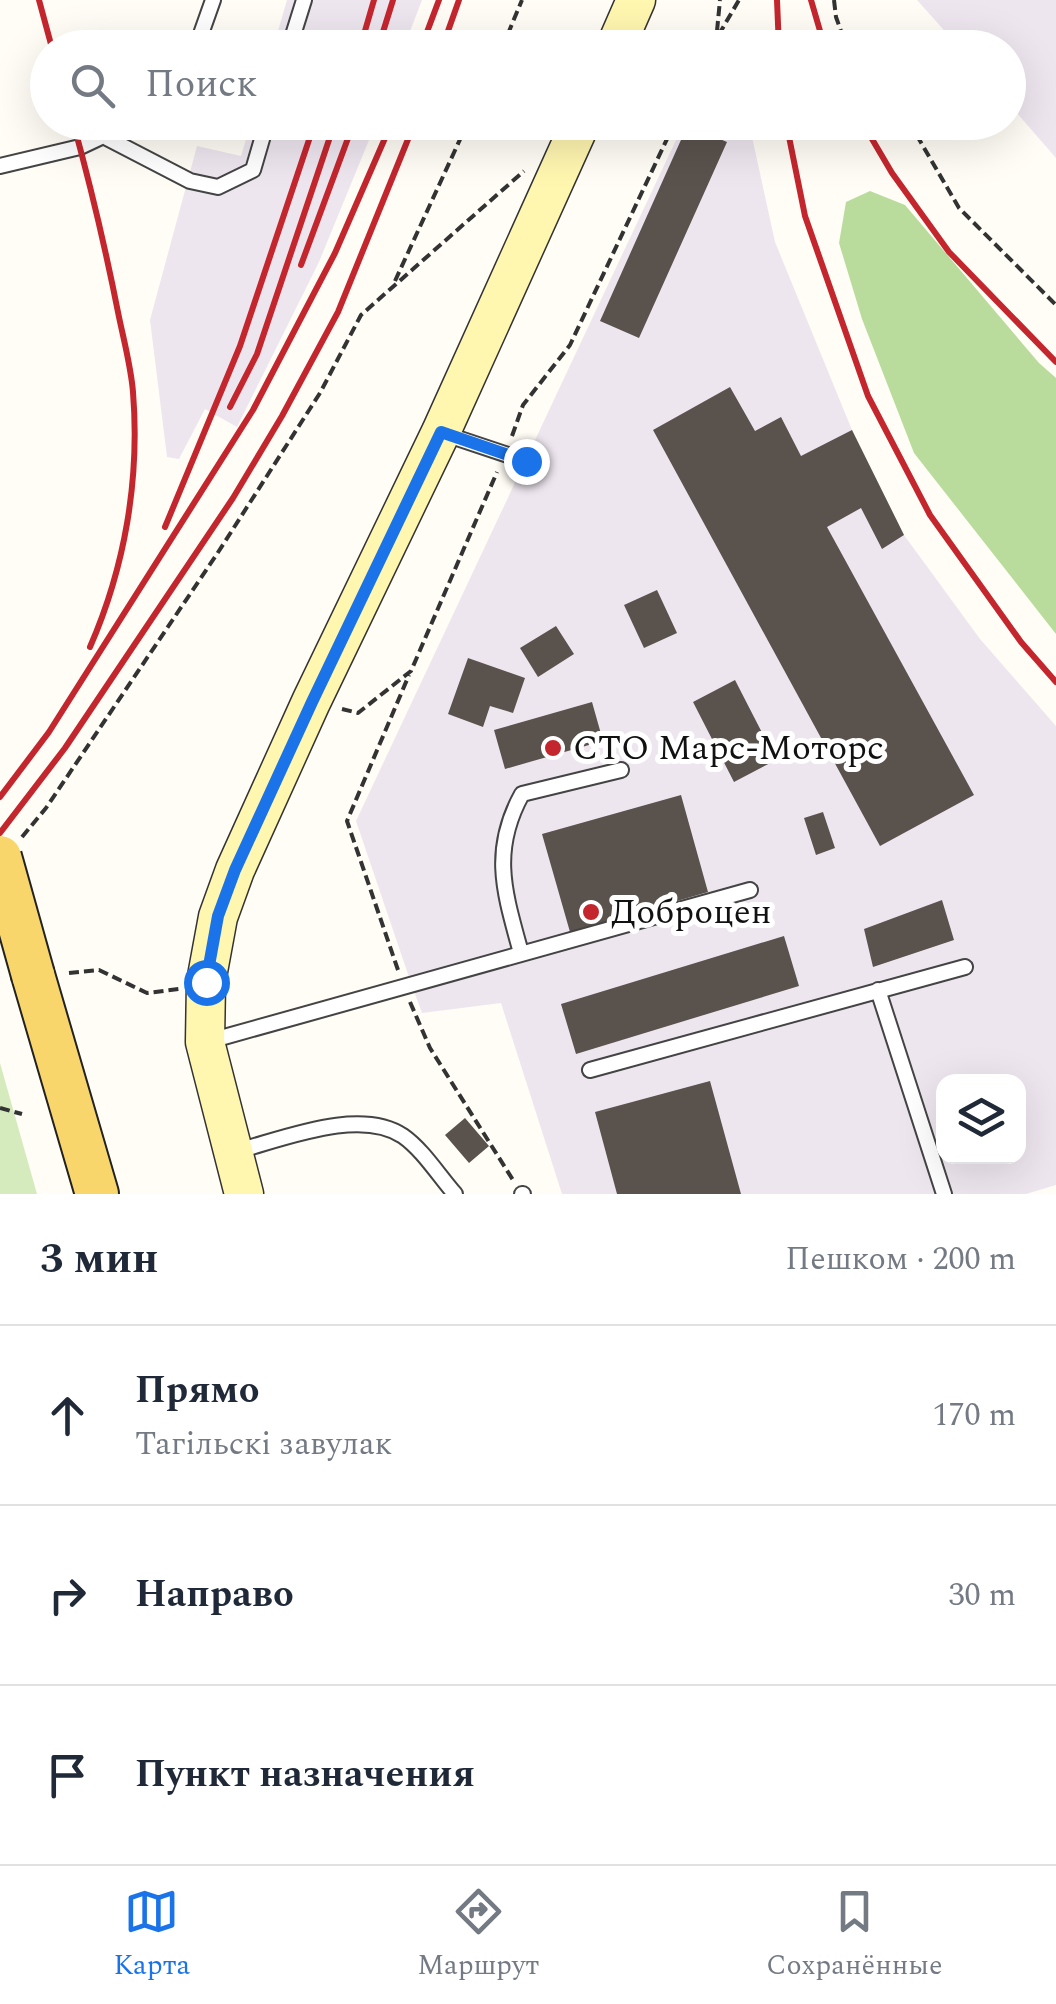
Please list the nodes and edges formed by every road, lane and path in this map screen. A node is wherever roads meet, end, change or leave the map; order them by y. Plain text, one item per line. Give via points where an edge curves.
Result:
1 (214, 0) edge
2 (304, 0) edge
3 (522, 0) edge
4 (636, 0) edge
5 (720, 0) edge
6 (739, 0) edge
7 (834, 0) edge
8 (203, 30) edge
9 (295, 30) edge
10 (510, 30) edge
11 (623, 30) edge
12 (717, 30) edge
13 (720, 30) edge
14 (841, 30) edge
15 (100, 140) edge
16 (110, 140) edge
17 (262, 140) edge
18 (460, 140) edge
19 (573, 140) edge
20 (919, 140) edge
21 (531, 164) dead end
22 (0, 166) edge
23 (393, 286) junction
24 (1056, 306) edge
25 (441, 432) junction
26 (526, 461) dead end
27 (411, 671) dead end
28 (621, 770) dead end
29 (6, 853) edge
30 (750, 890) dead end
31 (521, 953) junction
32 (965, 967) dead end
33 (51, 974) junction
34 (403, 985) junction
35 (188, 988) dead end
36 (878, 990) junction
37 (205, 1042) junction
38 (590, 1070) dead end
39 (0, 1108) edge
40 (22, 1114) dead end
41 (232, 1153) junction
42 (97, 1194) edge
43 (244, 1194) edge
44 (455, 1194) edge
45 (522, 1194) edge
46 (944, 1194) edge

1 - 8 lane
2 - 9 lane
3 - 10 path
4 - 11 main road
5 - 12 path
6 - 13 path
7 - 14 path
15 - 22 lane
16 - 17 lane via 190,181 218,187 253,170
18 - 23 path
19 - 25 main road
20 - 24 path via 958,208
21 - 23 path
23 - 29 path via 361,315 320,393 217,554 46,808
25 - 26 lane
25 - 37 main road via 235,870 206,982
27 - 34 path via 348,820
28 - 31 lane via 522,794 512,810 501,874
29 - 33 main road, bridge
30 - 31 lane
31 - 34 lane
32 - 36 lane
33 - 35 path via 98,970 147,993
33 - 42 main road
34 - 37 lane
34 - 45 path via 430,1048
36 - 38 lane
36 - 46 lane
37 - 41 main road
39 - 40 path
41 - 43 main road
41 - 44 lane via 311,1131 375,1124 403,1136

